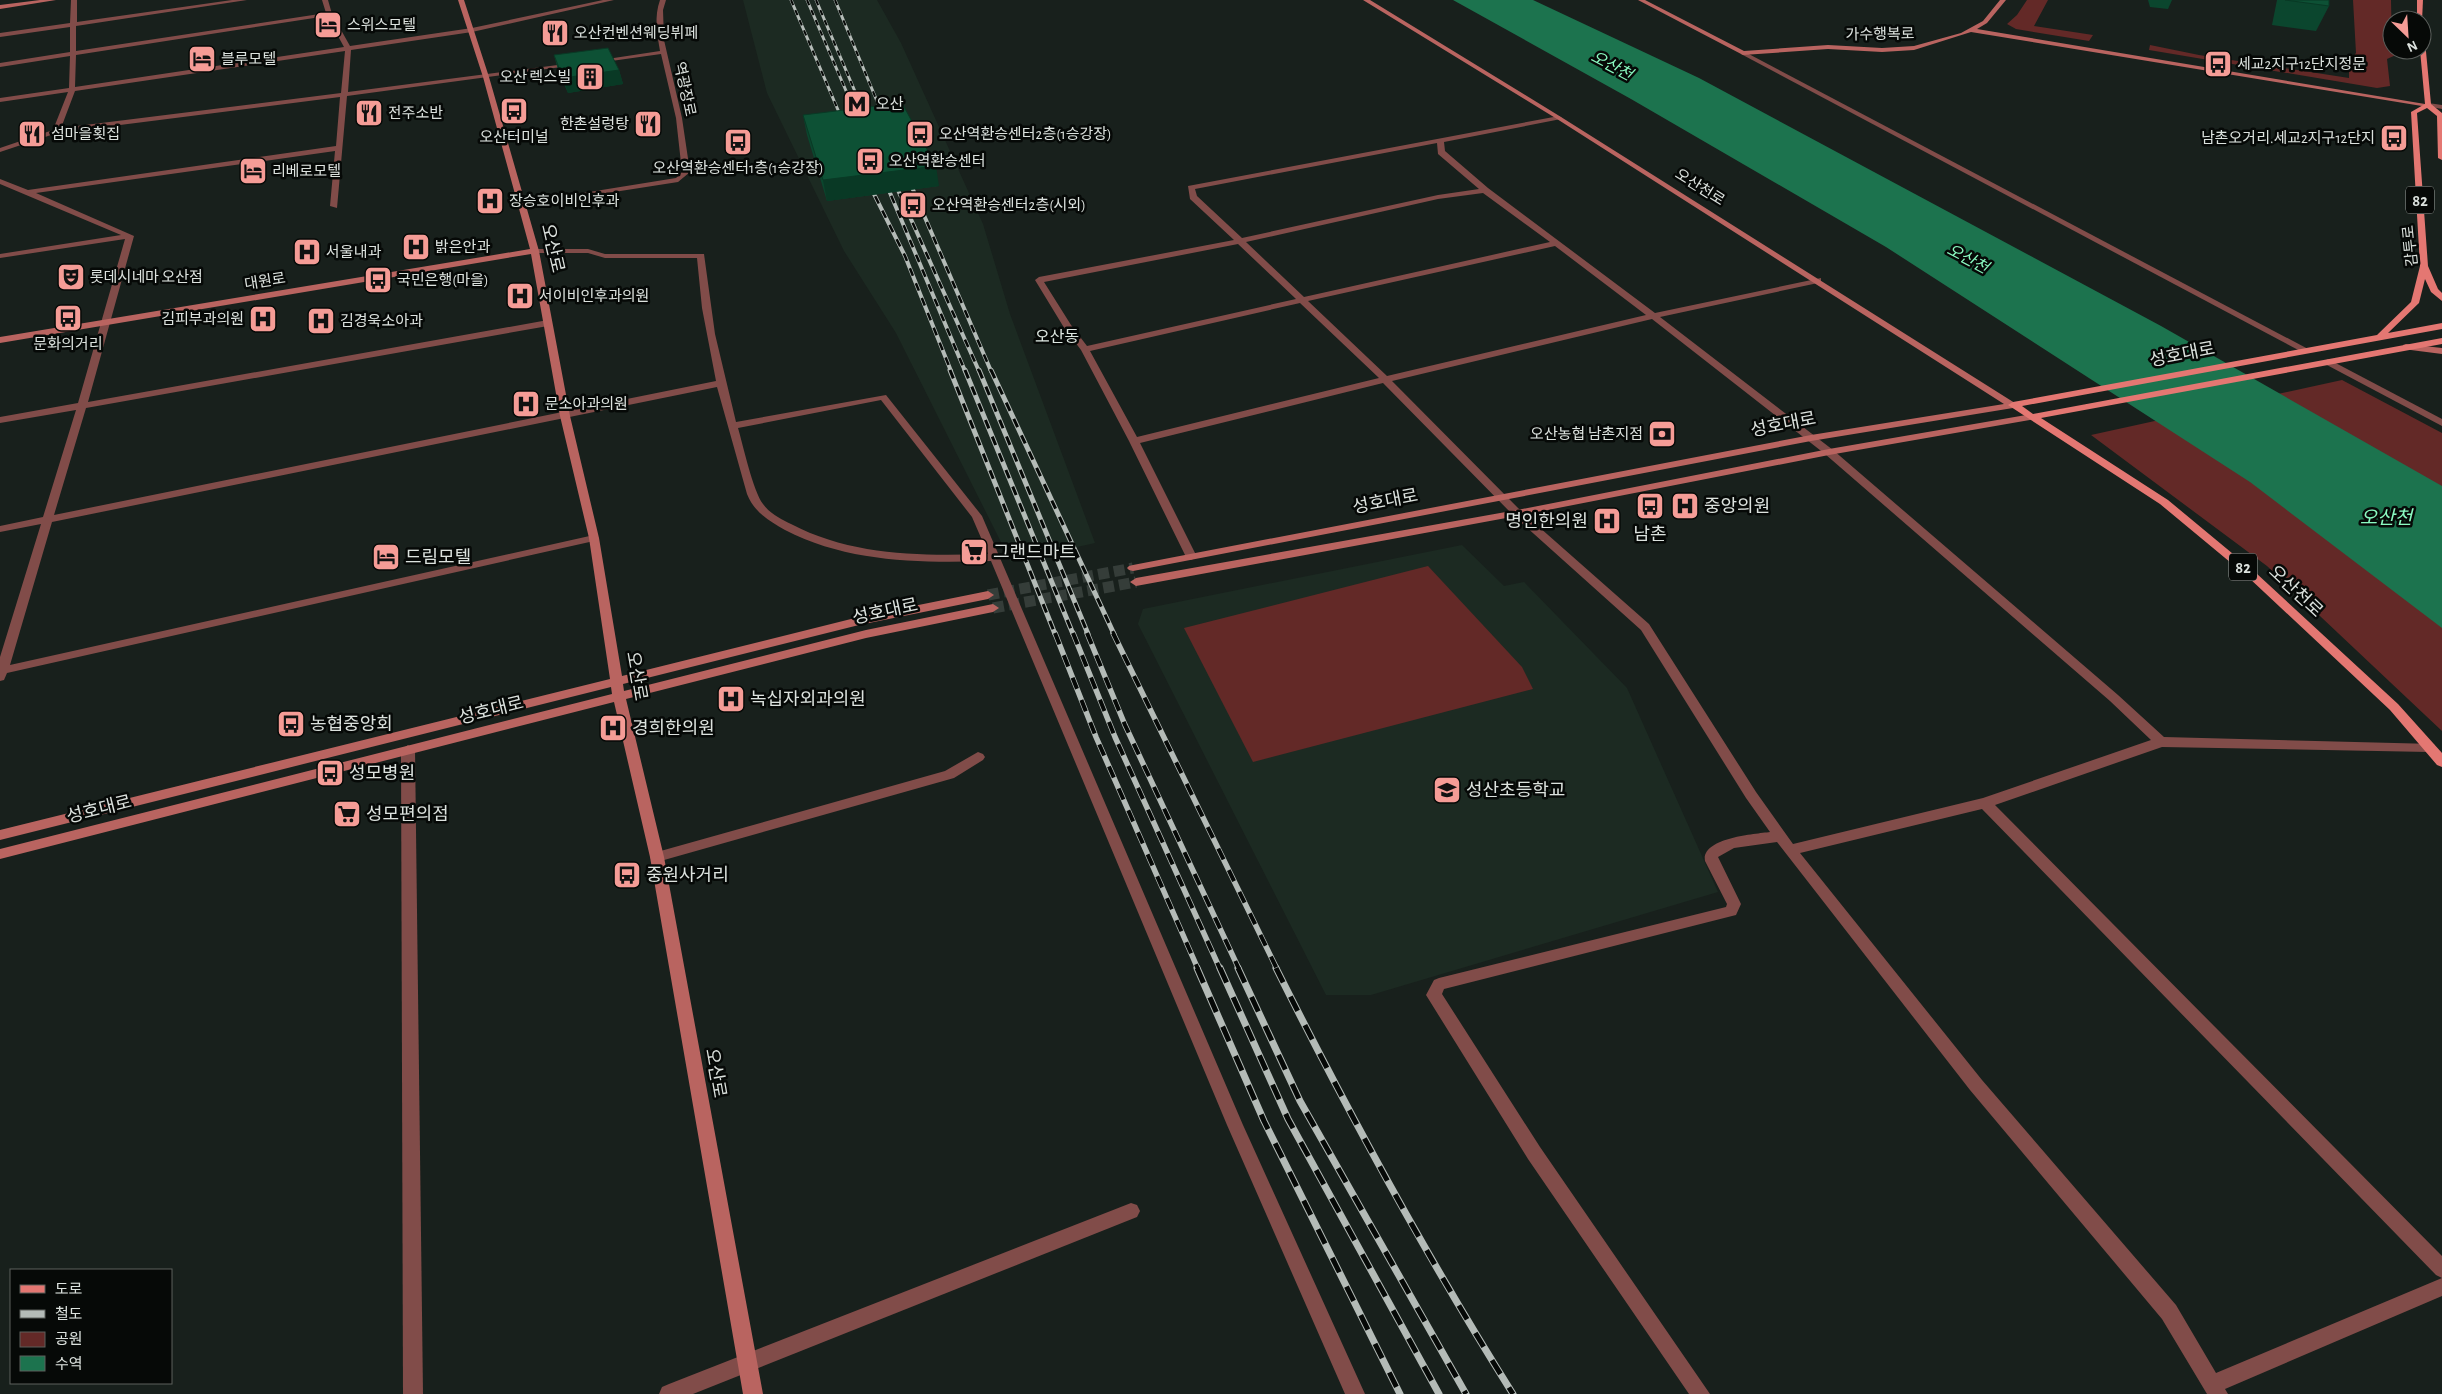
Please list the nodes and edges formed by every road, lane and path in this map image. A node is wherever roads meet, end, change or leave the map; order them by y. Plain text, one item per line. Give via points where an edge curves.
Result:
1 (53, 0) edge
2 (74, 0) edge
3 (244, 0) edge
4 (325, 0) edge
5 (461, 0) edge
6 (611, 0) edge
7 (663, 0) edge
8 (1366, 0) edge
9 (1641, 0) edge
10 (2003, 0) edge
11 (0, 7) edge
12 (329, 14) junction
13 (73, 25) junction
14 (472, 30) junction
15 (1971, 30) junction
16 (0, 35) edge
17 (348, 48) junction
18 (663, 52) junction
19 (1743, 53) junction
20 (73, 54) junction
21 (2424, 60) edge
22 (0, 65) edge
23 (486, 77) junction
24 (72, 89) junction
25 (342, 95) junction
26 (0, 100) edge
27 (2428, 105) junction
28 (2442, 107) edge
29 (1559, 118) junction
30 (56, 131) junction
31 (1440, 140) junction
32 (338, 148) junction
33 (0, 150) edge
34 (2442, 158) edge
35 (0, 181) edge
36 (1485, 190) junction
37 (28, 192) junction
38 (522, 205) junction
39 (334, 206) dead end
40 (130, 236) junction
41 (1240, 241) junction
42 (1557, 243) junction
43 (535, 251) junction
44 (0, 256) edge
45 (2424, 266) junction
46 (1818, 280) junction
47 (2442, 298) edge
48 (1303, 300) junction
49 (1652, 315) junction
50 (107, 322) junction
51 (548, 323) junction
52 (2442, 326) edge
53 (2379, 336) junction
54 (0, 340) edge
55 (2442, 341) edge
56 (2406, 347) junction
57 (1085, 349) junction
58 (2305, 350) junction
59 (2442, 351) edge
60 (2328, 362) junction
61 (1385, 379) junction
62 (721, 383) junction
63 (82, 405) junction
64 (2013, 405) junction
65 (565, 416) junction
66 (2032, 417) junction
67 (0, 420) edge
68 (2442, 423) edge
69 (732, 426) junction
70 (1811, 438) junction
71 (1134, 441) junction
72 (1829, 452) junction
73 (1501, 498) junction
74 (1517, 513) junction
75 (46, 520) junction
76 (0, 529) edge
77 (594, 538) junction
78 (995, 557) junction
79 (1191, 557) junction
80 (1133, 568) tunnel mouth
81 (1136, 582) tunnel mouth
82 (988, 596) tunnel mouth
83 (993, 608) tunnel mouth
84 (1, 673) edge
85 (618, 689) junction
86 (2161, 742) junction
87 (2429, 747) junction
88 (408, 750) junction
89 (978, 757) dead end
90 (2442, 762) edge
91 (1985, 803) junction
92 (0, 835) edge
93 (1780, 836) junction
94 (1790, 850) junction
95 (0, 854) edge
96 (657, 856) junction
97 (1131, 1210) dead end
98 (2442, 1269) edge
99 (2442, 1287) edge
100 (748, 1363) junction
101 (2215, 1390) edge
102 (413, 1394) edge
103 (669, 1394) edge
104 (753, 1394) edge
105 (1355, 1394) edge
106 (1700, 1394) edge

1 - 11 street
2 - 13 street
3 - 13 street
4 - 12 street
5 - 14 street, 오산로
6 - 14 street
7 - 18 street, 역광장로 via 659,18
8 - 29 street, 오산천로
9 - 19 street
10 - 15 street, 가수행복로 via 1985,22
12 - 17 street
12 - 20 street
13 - 16 street
13 - 20 street
14 - 17 street
14 - 23 street, 오산로
15 - 19 street, 가수행복로 via 1914,48 1828,47
15 - 27 street
17 - 24 street
17 - 25 street
18 - 23 street
18 - 38 street, 역광장로 via 679,118 686,172 678,180
19 - 58 street
20 - 22 street
20 - 24 street
21 - 27 main road
23 - 25 street
23 - 38 street, 오산로
24 - 26 street
24 - 30 street
25 - 30 street
25 - 32 street
27 - 28 street
27 - 34 main road via 2440,115
27 - 45 main road, 감투로 / 82 via 2414,112
29 - 31 street
29 - 46 street, 오산천로
30 - 33 street
31 - 36 street via 1441,152
31 - 41 street via 1191,188 1192,197
32 - 37 street
32 - 39 street
35 - 37 street
36 - 41 street via 1438,197
36 - 42 street
37 - 40 street
38 - 43 street, 오산로
40 - 44 street
40 - 50 street
41 - 48 street
41 - 57 street via 1040,280 1067,326
42 - 48 street
42 - 49 street
43 - 50 street, 대원로
43 - 51 street, 오산로
43 - 62 street via 588,251 605,256 701,256 705,308
45 - 47 main road, 감투로 / 82 via 2434,290
45 - 53 main road via 2415,303
46 - 49 street
46 - 64 street, 오산천로
48 - 57 street
48 - 61 street
49 - 61 street
49 - 70 street
50 - 54 street, 대원로
50 - 63 street
51 - 63 street
51 - 65 street, 오산로
52 - 53 main road, 성호대로
53 - 58 main road, 성호대로
55 - 56 main road, 성호대로
56 - 59 street
56 - 60 main road, 성호대로
57 - 71 street
58 - 64 main road, 성호대로
60 - 66 main road, 성호대로
60 - 68 street
61 - 71 street
61 - 73 street
62 - 65 street
62 - 69 street
63 - 67 street
63 - 75 street
64 - 66 main road, 오산천로
64 - 70 street, 성호대로
65 - 75 street
65 - 77 street, 오산로
66 - 72 street, 성호대로
66 - 87 main road, 오산천로 / 82 via 2171,508 2287,608 2394,707
69 - 78 street via 757,504 797,533 873,555 939,560
69 - 78 street via 883,397 977,516
70 - 72 street
70 - 73 street, 성호대로
71 - 79 street
72 - 74 street, 성호대로
72 - 86 street
73 - 74 street
73 - 79 street, 성호대로
74 - 81 street, 성호대로
74 - 93 street via 1645,627
75 - 76 street
75 - 84 street
77 - 84 street
77 - 85 street, 오산로
78 - 105 street via 1235,1124
79 - 80 street, 성호대로
82 - 85 street, 성호대로 via 859,621
83 - 85 street, 성호대로
85 - 88 street, 성호대로
85 - 92 street, 성호대로
85 - 96 street, 오산로
86 - 87 street
86 - 91 street
87 - 90 main road, 오산천로 / 82
88 - 95 street, 성호대로
88 - 102 street
89 - 96 street via 949,775
91 - 94 street
91 - 98 street
93 - 94 street
93 - 106 street via 1732,844 1712,855 1734,904 1731,911 1439,984 1434,995 1534,1152
94 - 101 street via 1976,1085 2169,1312
96 - 100 street, 오산로
97 - 100 street
99 - 101 street
100 - 103 street
100 - 104 street, 오산로

